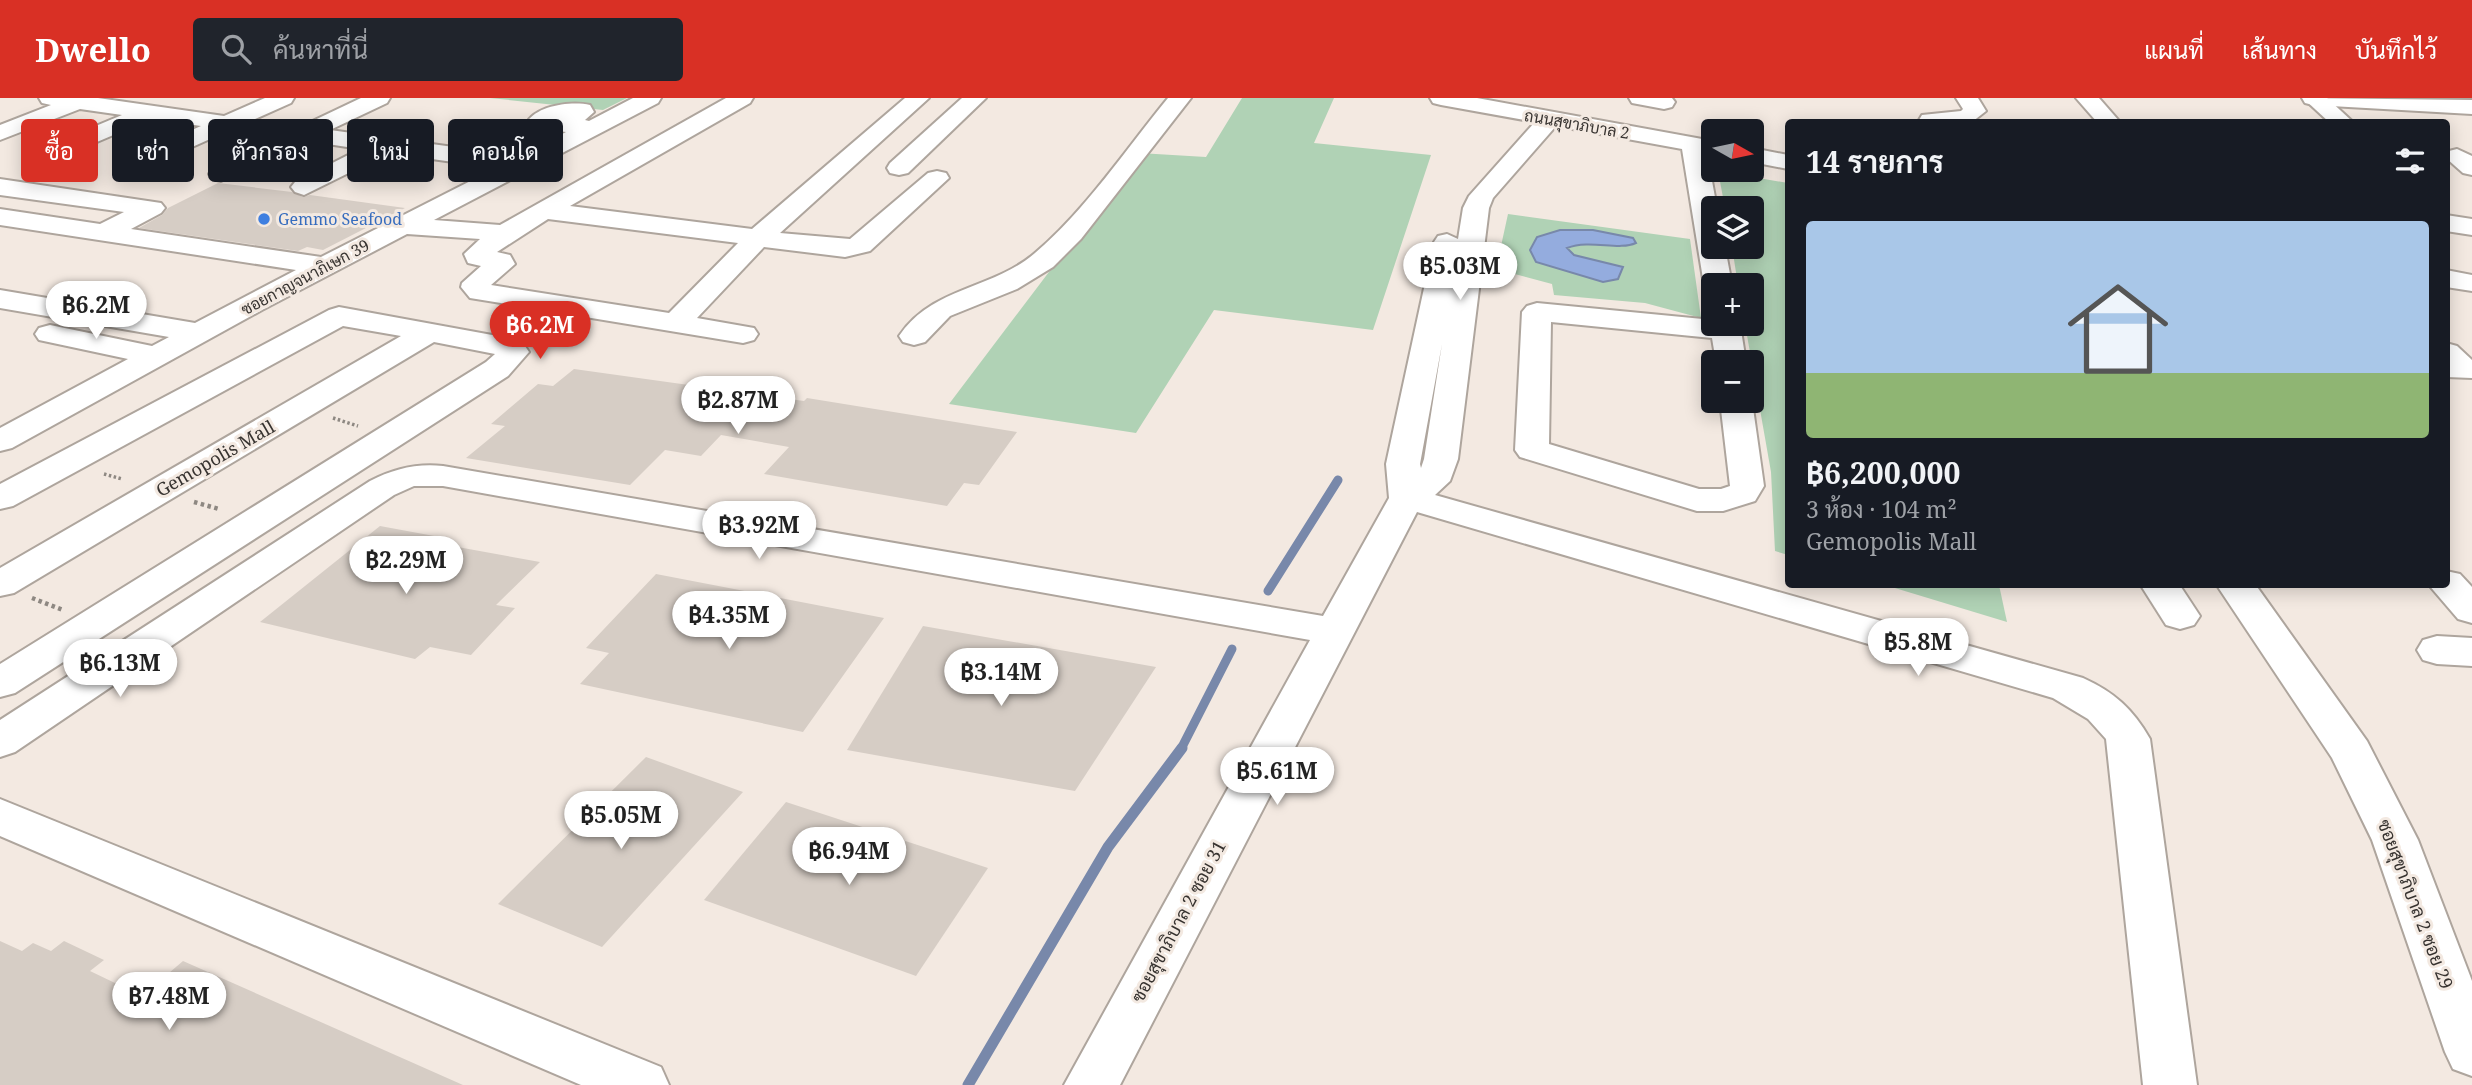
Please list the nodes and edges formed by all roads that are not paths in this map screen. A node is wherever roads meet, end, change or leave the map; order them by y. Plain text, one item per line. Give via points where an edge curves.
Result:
1 (50, 98) edge
2 (182, 98) edge
3 (283, 98) edge
4 (379, 98) edge
5 (650, 98) edge
6 (742, 98) edge
7 (918, 98) edge
8 (975, 98) edge
9 (1180, 98) edge
10 (1441, 98) edge
11 (1640, 98) edge
12 (1967, 98) edge
13 (2087, 98) edge
14 (2313, 98) edge
15 (83, 100) edge
16 (1664, 102) dead end
17 (2472, 107) edge
18 (150, 111) junction
19 (1537, 117) junction
20 (208, 119) edge
21 (236, 119) edge
22 (1942, 119) edge
23 (2106, 119) edge
24 (2338, 119) edge
25 (333, 120) edge
26 (563, 125) edge
27 (592, 128) junction
28 (0, 133) edge
29 (98, 133) edge
30 (563, 143) edge
31 (1701, 146) edge
32 (1764, 157) edge
33 (1785, 161) edge
34 (347, 165) edge
35 (899, 168) dead end
36 (937, 178) dead end
37 (486, 182) edge
38 (1707, 182) edge
39 (0, 187) edge
40 (304, 187) dead end
41 (545, 211) junction
42 (0, 217) edge
43 (2450, 224) edge
44 (401, 226) junction
45 (2472, 228) edge
46 (103, 233) junction
47 (505, 233) junction
48 (757, 239) junction
49 (325, 266) junction
50 (1717, 273) edge
51 (2450, 279) edge
52 (2472, 283) edge
53 (0, 299) edge
54 (675, 324) junction
55 (0, 325) edge
56 (1701, 325) edge
57 (430, 332) junction
58 (200, 333) junction
59 (743, 334) dead end
60 (914, 336) dead end
61 (157, 356) junction
62 (2450, 356) edge
63 (2450, 368) edge
64 (1738, 413) edge
65 (0, 441) edge
66 (0, 498) edge
67 (1407, 498) junction
68 (2450, 587) edge
69 (2162, 588) edge
70 (2238, 588) edge
71 (12, 590) edge
72 (2472, 610) edge
73 (2180, 616) dead end
74 (1334, 631) junction
75 (0, 683) edge
76 (0, 741) edge
77 (0, 817) edge
78 (2472, 1052) edge
79 (642, 1085) edge
80 (1091, 1085) edge
81 (2170, 1085) edge

1 - 15 street
2 - 18 street
3 - 21 street
4 - 25 street
5 - 27 street, ซอยกาญจนาภิเษก 39
6 - 41 street
7 - 48 street
8 - 35 street
9 - 60 street via 1072,233 1043,261 1007,283 940,310
10 - 19 street, ถนนสุขาภิบาล 2
11 - 16 street
12 - 22 street via 1975,111 1967,117
13 - 23 street
14 - 17 street
14 - 24 street
15 - 18 street
15 - 28 street
18 - 20 street
18 - 29 street
19 - 31 street, ถนนสุขาภิบาล 2
19 - 67 street, ซอยสุขาภิบาล 2 ซอย 31 via 1492,168 1476,208 1441,460 1433,481
26 - 27 street
27 - 30 street, ซอยกาญจนาภิเษก 39
32 - 33 street
34 - 40 street
36 - 48 street via 860,245 845,249
37 - 44 street, ซอยกาญจนาภิเษก 39
38 - 50 street
39 - 46 street via 152,208
41 - 47 street
41 - 48 street
42 - 46 street
43 - 45 street
44 - 47 street
44 - 49 street, ซอยกาญจนาภิเษก 39
46 - 49 street
47 - 54 street via 478,254 500,261 476,284 480,292
48 - 54 street
49 - 58 street, ซอยกาญจนาภิเษก 39
51 - 52 street
53 - 58 street
54 - 59 street
55 - 61 street
56 - 64 street via 1537,312 1532,450 1697,500 1723,500 1743,494 1747,486
57 - 66 street via 339,316
57 - 71 street, Gemopolis Mall
57 - 75 street via 514,352 497,369
58 - 61 street, ซอยกาญจนาภิเษก 39
61 - 65 street, ซอยกาญจนาภิเษก 39
62 - 63 street via 2465,370
67 - 74 street, ซอยสุขาภิบาล 2 ซอย 31
67 - 81 street via 2068,688 2105,708 2129,739
68 - 72 street
69 - 73 street
70 - 78 street, ซอยสุขาภิบาล 2 ซอย 29 via 2351,752 2395,840
74 - 76 street via 443,476 413,475 382,488
74 - 80 street, ซอยสุขาภิบาล 2 ซอย 31
77 - 79 street

